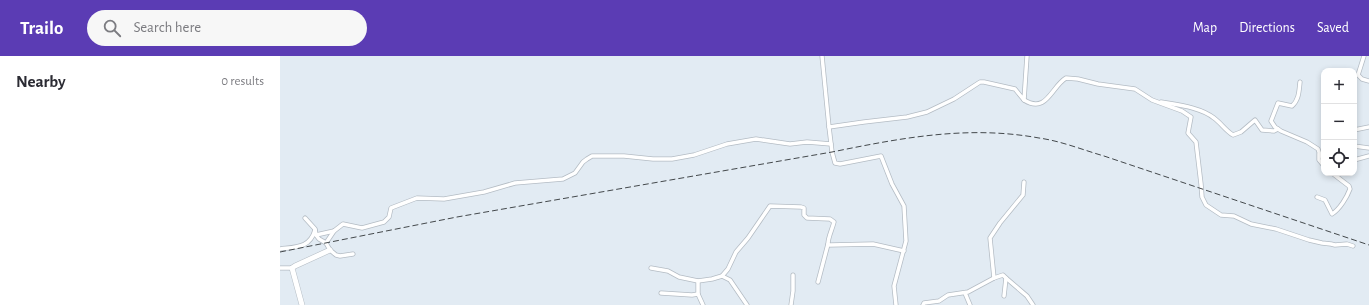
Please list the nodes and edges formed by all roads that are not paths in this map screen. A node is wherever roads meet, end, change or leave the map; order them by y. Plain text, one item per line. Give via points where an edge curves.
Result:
1 (822, 56) edge
2 (1027, 56) edge
3 (1364, 56) edge
4 (1369, 81) edge
5 (1300, 82) dead end
6 (1024, 100) junction
7 (1152, 100) junction
8 (1156, 102) junction
9 (1162, 102) junction
10 (829, 127) junction
11 (1369, 127) edge
12 (1278, 129) junction
13 (1357, 129) edge
14 (831, 144) junction
15 (1357, 146) edge
16 (1369, 148) edge
17 (1319, 154) joint
18 (1369, 156) edge
19 (1357, 159) edge
20 (1321, 162) edge
21 (1336, 176) edge
22 (1024, 182) dead end
23 (1317, 197) dead end
24 (305, 218) dead end
25 (315, 229) junction
26 (334, 231) junction
27 (316, 235) junction
28 (326, 243) junction
29 (828, 244) junction
30 (1353, 246) dead end
31 (280, 249) edge
32 (330, 250) junction
33 (904, 251) junction
34 (353, 254) dead end
35 (280, 268) edge
36 (292, 268) junction
37 (651, 268) dead end
38 (722, 276) junction
39 (793, 276) dead end
40 (994, 278) junction
41 (1006, 278) junction
42 (698, 281) junction
43 (818, 282) dead end
44 (660, 293) dead end
45 (965, 293) junction
46 (698, 294) junction
47 (1004, 296) dead end
48 (302, 305) edge
49 (703, 305) edge
50 (747, 305) edge
51 (791, 305) edge
52 (896, 305) edge
53 (923, 305) edge
54 (970, 305) edge
55 (1033, 305) edge

1 - 10 street
2 - 6 street
3 - 4 street via 1358,75
5 - 12 street via 1296,103 1292,106 1278,103 1275,108 1271,121
6 - 7 street via 1034,104 1043,102 1066,78 1135,89
6 - 10 street via 1015,89 980,82 927,112
7 - 8 street
7 - 9 street
8 - 9 street
8 - 30 street via 1191,117 1188,134 1196,142 1202,197 1206,205 1221,215 1234,216 1251,224 1322,243
9 - 12 street via 1199,110 1215,118 1232,135 1241,132 1255,120 1262,130
10 - 14 street
11 - 13 street
12 - 17 street via 1313,145
14 - 26 street via 790,144 756,139 672,159 592,156 583,162 574,174 563,179 514,183 484,192 444,199 417,198 391,208 389,217 384,222 362,228 342,224
14 - 33 street via 835,163 881,156 904,206
15 - 16 street
17 - 20 street
18 - 19 street
21 - 23 street via 1350,187 1334,214 1330,213 1325,200
22 - 40 street via 1023,194 990,238
24 - 25 street
25 - 27 street
25 - 31 street via 308,243
26 - 27 street
26 - 28 street
27 - 28 street
28 - 32 street
29 - 33 street via 873,244
29 - 38 street via 834,222 830,219 807,218 804,215 804,208 801,207 770,206 736,252
29 - 43 street
32 - 34 street via 340,256
32 - 36 main road
33 - 52 street via 894,286
35 - 36 street
36 - 48 main road
37 - 42 street
38 - 42 street
38 - 50 street via 730,280
39 - 51 street
40 - 41 street via 1003,275
40 - 45 street
41 - 47 street
41 - 55 street via 1027,296
42 - 46 street
44 - 46 street
45 - 53 street via 948,295 939,301
45 - 54 street
46 - 49 street

